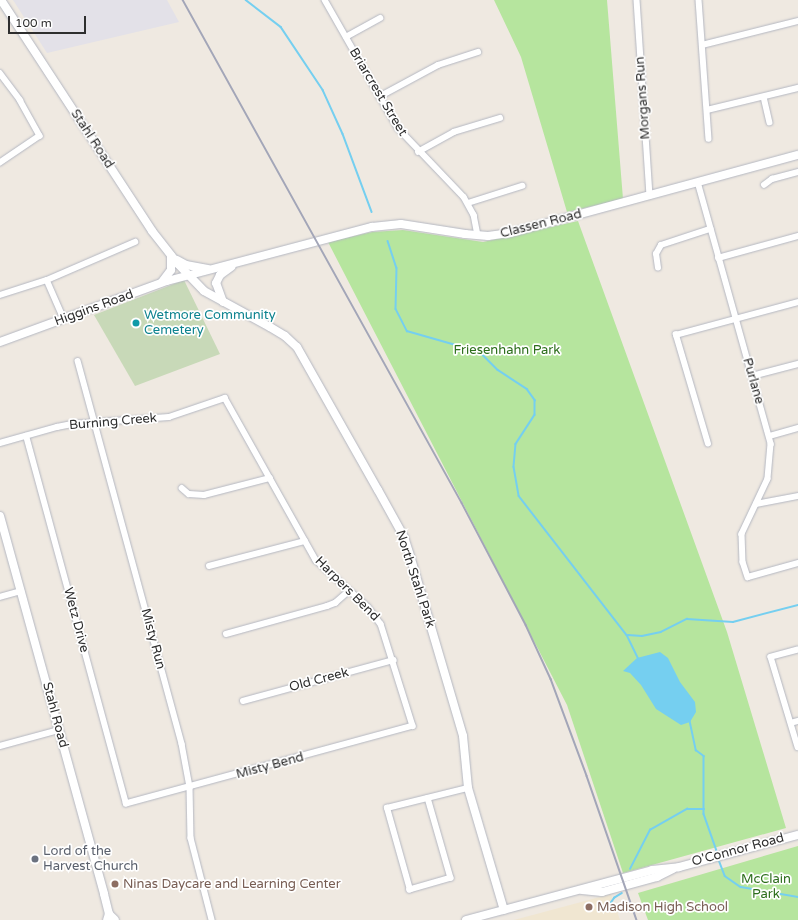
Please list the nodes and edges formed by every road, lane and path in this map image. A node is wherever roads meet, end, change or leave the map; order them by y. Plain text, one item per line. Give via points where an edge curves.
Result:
1 (0, 0) edge
2 (325, 0) edge
3 (637, 0) edge
4 (699, 0) edge
5 (380, 18) dead end
6 (798, 21) edge
7 (346, 37) junction
8 (702, 45) junction
9 (478, 52) dead end
10 (0, 73) edge
11 (798, 88) edge
12 (379, 97) junction
13 (764, 97) junction
14 (707, 110) junction
15 (500, 118) dead end
16 (770, 122) dead end
17 (709, 139) dead end
18 (418, 152) junction
19 (798, 155) edge
20 (0, 163) edge
21 (798, 172) edge
22 (698, 182) junction
23 (764, 185) dead end
24 (522, 186) dead end
25 (650, 196) junction
26 (468, 203) junction
27 (710, 229) junction
28 (478, 235) junction
29 (798, 236) edge
30 (135, 242) dead end
31 (172, 257) junction
32 (718, 258) junction
33 (232, 265) junction
34 (658, 268) dead end
35 (212, 269) junction
36 (188, 276) junction
37 (47, 280) junction
38 (160, 284) junction
39 (0, 295) edge
40 (223, 302) junction
41 (798, 302) edge
42 (64, 319) junction
43 (735, 319) junction
44 (0, 342) edge
45 (78, 361) dead end
46 (798, 364) edge
47 (752, 376) junction
48 (225, 398) joint
49 (95, 423) junction
50 (798, 428) edge
51 (26, 436) junction
52 (770, 436) junction
53 (0, 443) edge
54 (708, 444) dead end
55 (270, 478) junction
56 (182, 488) dead end
57 (798, 496) edge
58 (756, 504) junction
59 (0, 516) edge
60 (305, 541) junction
61 (798, 563) edge
62 (209, 566) dead end
63 (20, 591) junction
64 (349, 591) junction
65 (0, 597) edge
66 (226, 634) dead end
67 (798, 650) edge
68 (394, 660) junction
69 (243, 701) dead end
70 (798, 721) edge
71 (791, 723) junction
72 (413, 726) joint
73 (59, 730) junction
74 (0, 746) edge
75 (798, 747) edge
76 (190, 787) junction
77 (468, 788) junction
78 (428, 798) junction
79 (126, 804) joint
80 (798, 835) edge
81 (504, 910) junction
82 (111, 918) edge
83 (212, 920) edge
84 (466, 920) edge

1 - 31 street, Stahl Road via 152,232
2 - 7 street, Briarcrest Street
3 - 25 street, Morgans Run
4 - 8 street
5 - 7 street
6 - 8 street
7 - 12 street, Briarcrest Street
8 - 14 street
9 - 12 street via 438,64
10 - 20 street via 20,100 40,136
11 - 13 street
12 - 18 street, Briarcrest Street via 398,128
13 - 14 street
13 - 16 street
14 - 17 street
15 - 18 street via 454,132
18 - 26 street, Briarcrest Street via 448,177
19 - 22 street, Classen Road
21 - 23 street via 772,179
22 - 25 street, Classen Road
22 - 27 street, Purlane
24 - 26 street
25 - 28 street, Classen Road via 519,231
26 - 28 street, Briarcrest Street
27 - 32 street, Purlane
27 - 34 street via 661,245 656,254
28 - 33 street, Classen Road via 394,224
29 - 32 street
30 - 37 street
31 - 35 street via 186,265
31 - 36 street, Stahl Road
31 - 38 street via 171,270
32 - 43 street, Purlane
33 - 35 street, Classen Road
33 - 40 street via 216,283
35 - 36 street, Classen Road
36 - 38 street, Higgins Road
36 - 40 street, North Stahl Park via 204,291
37 - 39 street
37 - 42 street
38 - 42 street, Higgins Road
40 - 77 street, North Stahl Park via 275,330 297,347 404,537 464,736
41 - 43 street
42 - 44 street, Higgins Road
43 - 47 street, Purlane
43 - 54 street via 676,336
45 - 49 street, Misty Run
46 - 47 street
47 - 52 street, Purlane
48 - 49 street, Burning Creek via 169,417
48 - 55 street, Harpers Bend
49 - 51 street, Burning Creek via 57,427
49 - 76 street, Misty Run via 182,744
50 - 52 street
51 - 53 street, Burning Creek
51 - 79 street, Wetz Drive
52 - 58 street, Purlane via 770,470
55 - 56 street via 204,495 189,494
55 - 60 street, Harpers Bend
57 - 58 street
58 - 61 street, Purlane via 747,520 740,546 748,577
59 - 63 street, Stahl Road
60 - 62 street
60 - 64 street, Harpers Bend via 321,566
63 - 65 street
63 - 73 street, Stahl Road
64 - 66 street via 335,603 327,606
64 - 68 street, Harpers Bend via 377,617
67 - 71 street via 772,657
68 - 69 street, Old Creek
68 - 72 street, Harpers Bend
70 - 71 street
71 - 75 street
72 - 76 street, Misty Bend
73 - 74 street
73 - 82 street, Stahl Road
76 - 79 street, Misty Bend
76 - 83 street, Misty Run via 191,838
77 - 78 street
77 - 81 street, North Stahl Park
78 - 78 street via 388,808 410,890 451,878
80 - 81 street, O'Connor Road via 601,888 581,890
81 - 84 street, O'Connor Road

